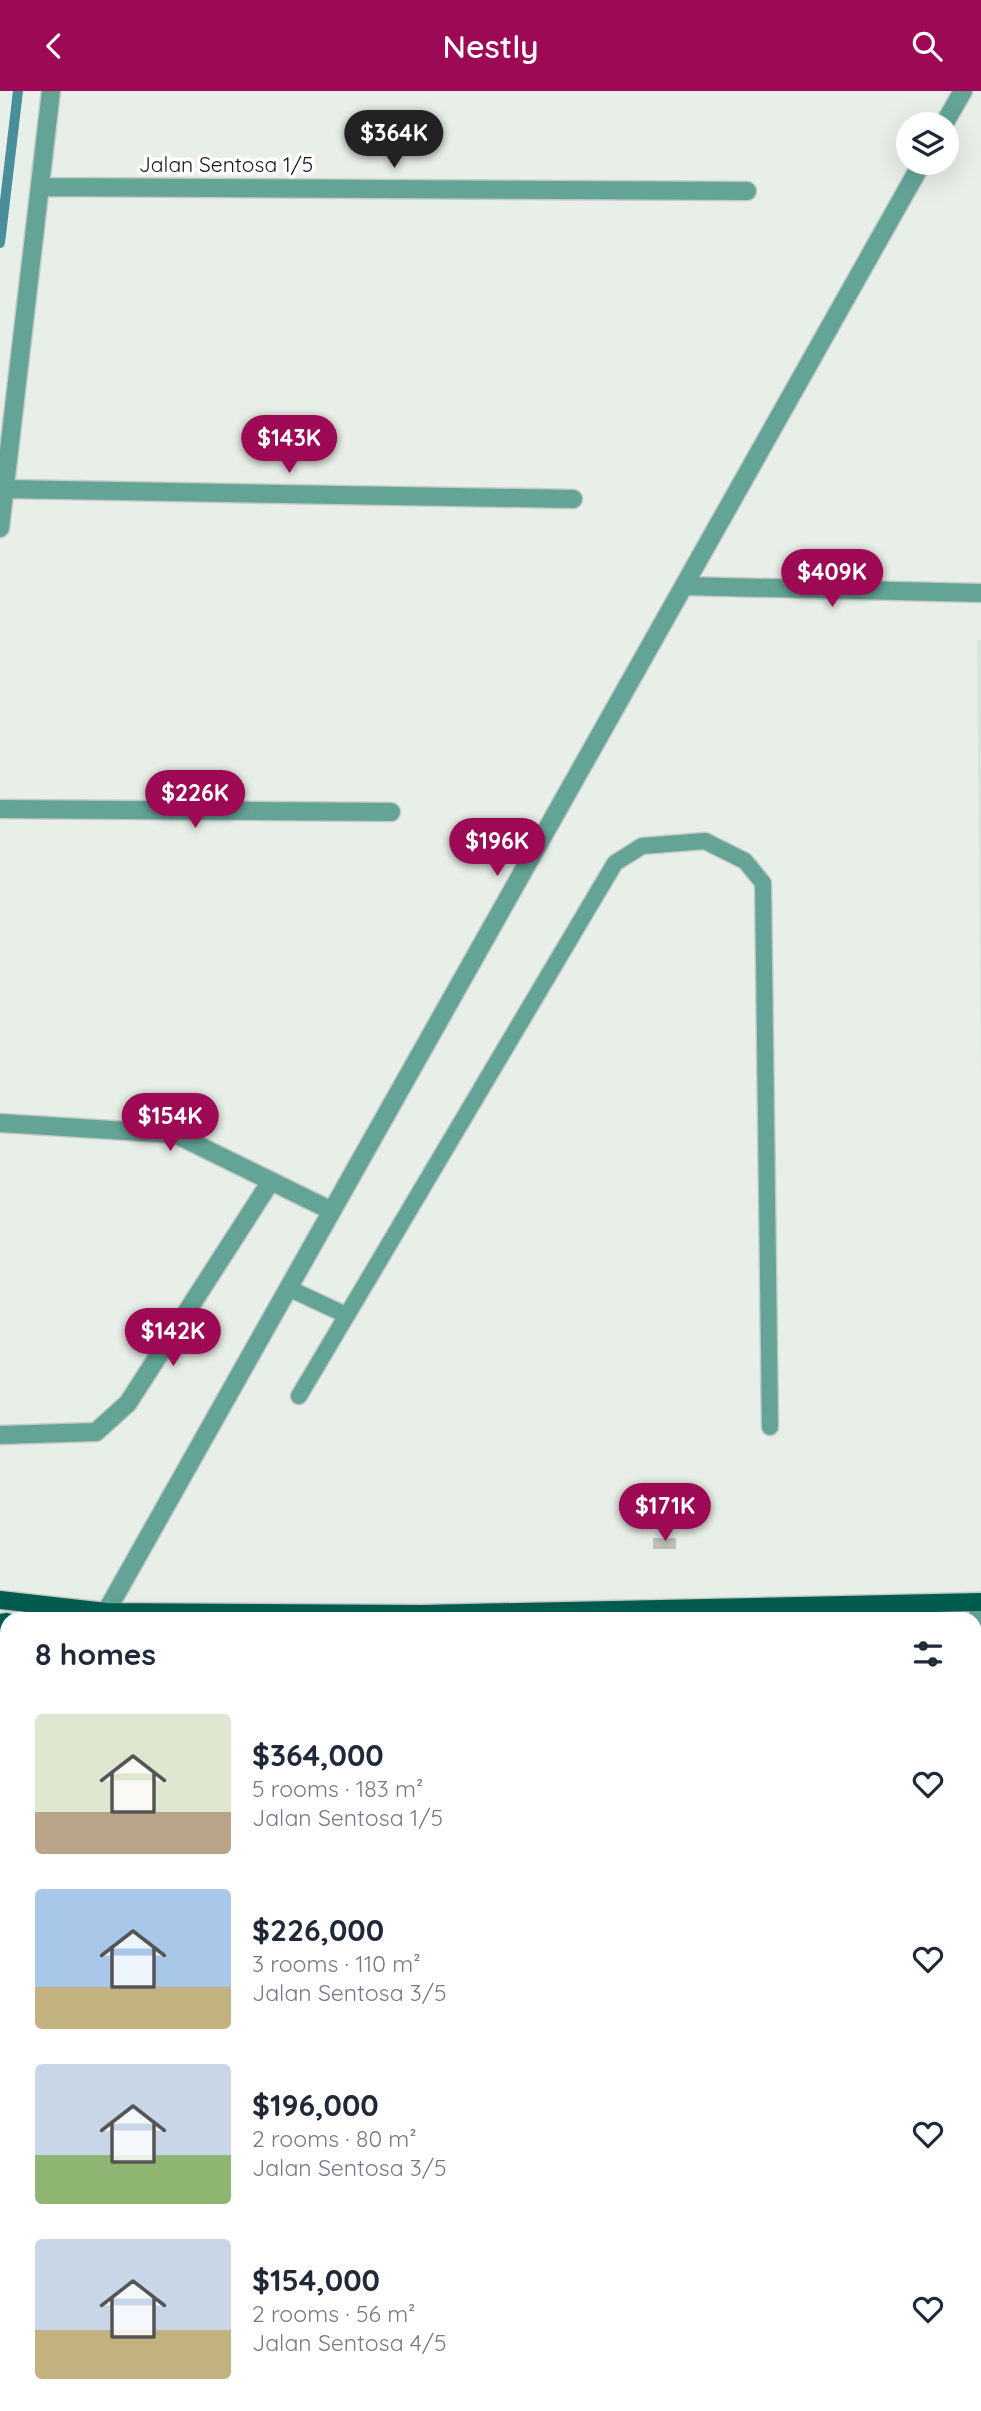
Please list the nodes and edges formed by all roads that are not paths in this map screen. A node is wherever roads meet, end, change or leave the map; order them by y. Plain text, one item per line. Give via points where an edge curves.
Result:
1 (51, 91) edge
2 (963, 91) edge
3 (951, 112) edge
4 (915, 175) edge
5 (41, 187) junction
6 (747, 191) dead end
7 (4, 489) junction
8 (573, 499) dead end
9 (0, 528) edge
10 (684, 586) junction
11 (981, 593) edge
12 (0, 809) edge
13 (391, 812) dead end
14 (0, 1123) edge
15 (271, 1181) junction
16 (332, 1211) junction
17 (288, 1288) junction
18 (346, 1315) junction
19 (299, 1396) dead end
20 (770, 1427) dead end
21 (0, 1435) edge
22 (0, 1600) edge
23 (980, 1602) edge
24 (106, 1612) joint
25 (515, 1612) edge

1 - 5 street
2 - 3 street
4 - 10 street
5 - 6 street, Jalan Sentosa 1/5
5 - 7 street
7 - 8 street
7 - 9 street
10 - 11 street
10 - 16 street
12 - 13 street
14 - 15 street via 175,1134
15 - 16 street
15 - 21 street via 128,1403 96,1432
16 - 17 street
17 - 18 lane
17 - 24 street
18 - 19 lane
18 - 20 lane via 615,863 642,846 705,841 745,861 763,883
22 - 24 main road
23 - 25 main road

